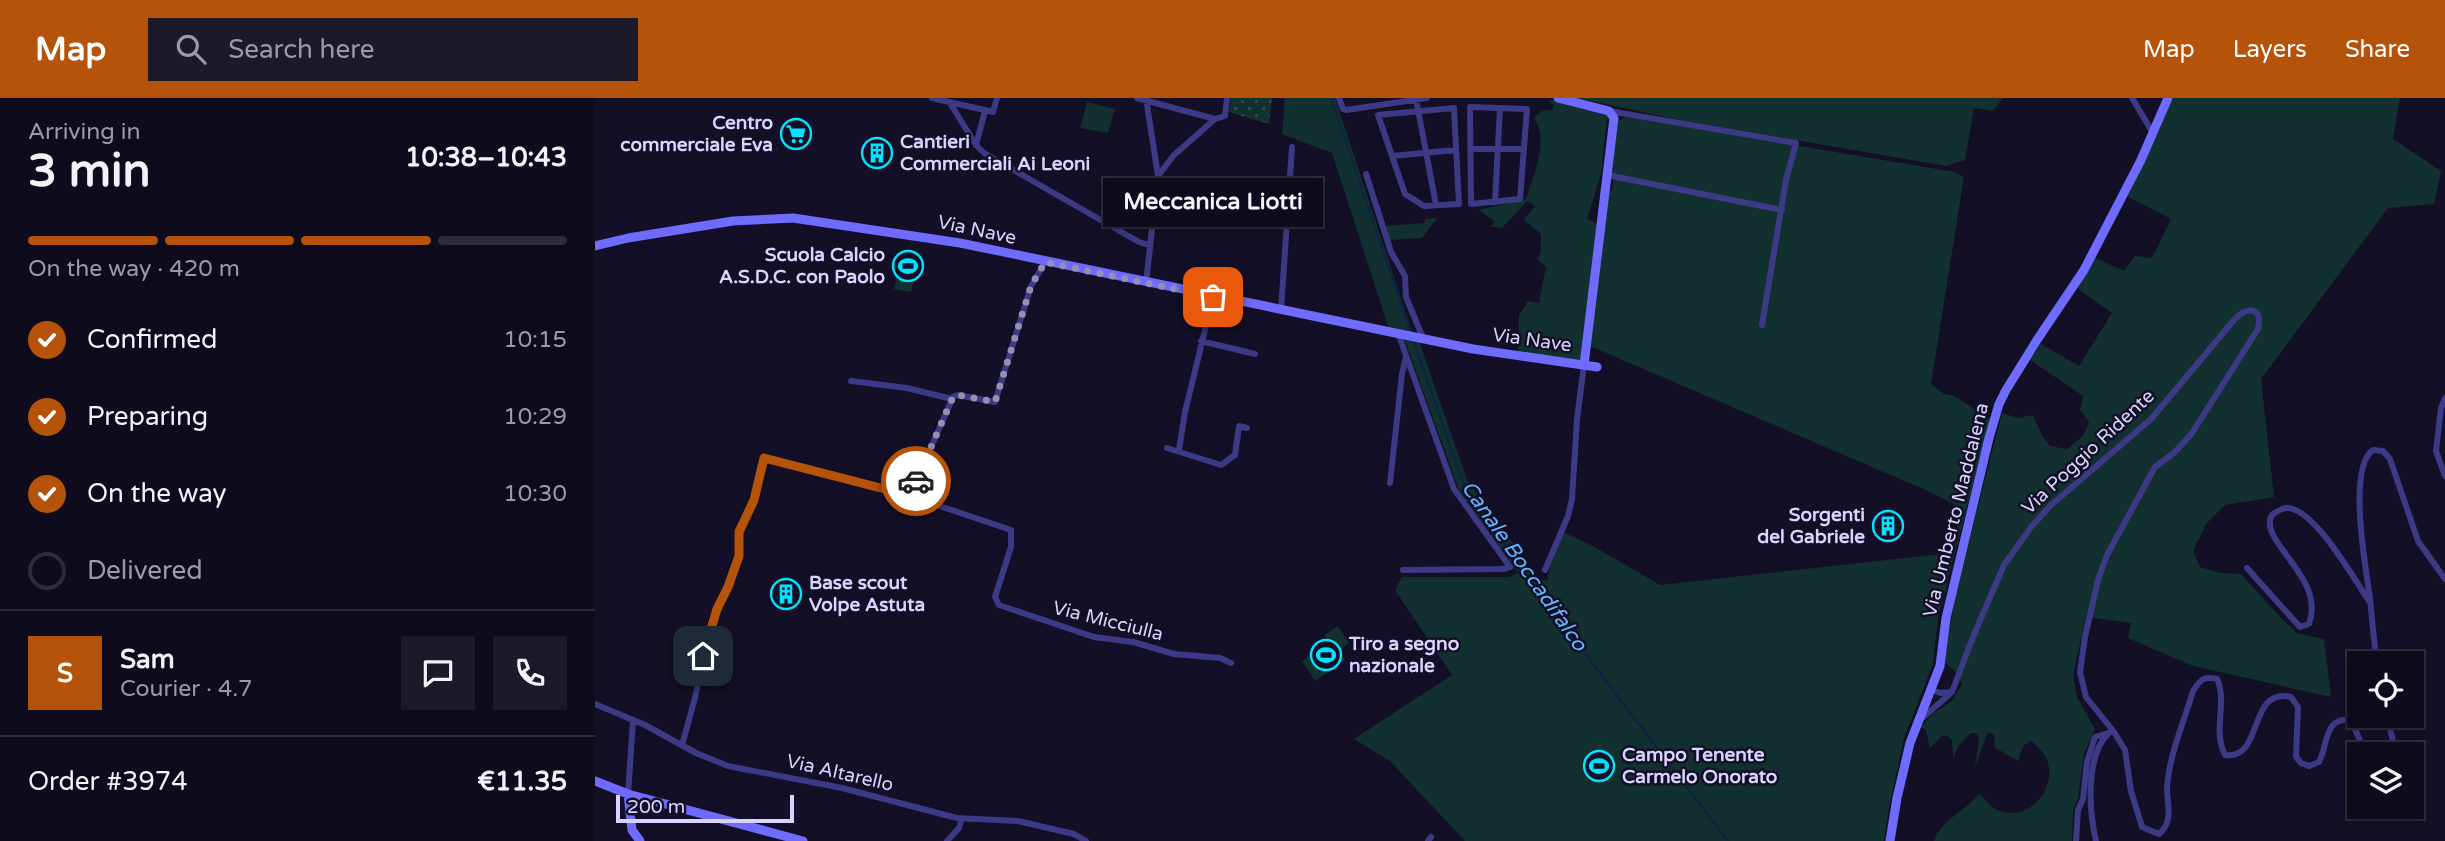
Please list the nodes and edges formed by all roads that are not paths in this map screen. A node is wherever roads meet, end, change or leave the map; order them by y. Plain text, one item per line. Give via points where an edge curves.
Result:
1 (932, 98) edge
2 (997, 98) edge
3 (1137, 98) edge
4 (1227, 98) edge
5 (1339, 98) edge
6 (1427, 98) edge
7 (1504, 98) edge
8 (1558, 98) edge
9 (2132, 98) edge
10 (2168, 98) edge
11 (1146, 99) edge
12 (1416, 99) edge
13 (956, 102) edge
14 (1502, 108) junction
15 (985, 111) junction
16 (1418, 111) junction
17 (1609, 111) junction
18 (1215, 119) junction
19 (2153, 133) junction
20 (976, 145) junction
21 (1292, 147) dead end
22 (1471, 149) junction
23 (1498, 149) junction
24 (1524, 149) junction
25 (1456, 150) junction
26 (1426, 153) junction
27 (1392, 156) junction
28 (1366, 174) dead end
29 (1607, 175) junction
30 (1158, 176) junction
31 (1495, 202) junction
32 (1436, 205) junction
33 (1782, 210) junction
34 (1149, 245) junction
35 (595, 246) edge
36 (1045, 262) junction
37 (1146, 283) junction
38 (1213, 297) junction
39 (1281, 310) junction
40 (1762, 325) dead end
41 (1402, 334) junction
42 (1421, 338) junction
43 (1202, 341) junction
44 (1255, 354) dead end
45 (1406, 355) junction
46 (1584, 365) junction
47 (1597, 367) dead end
48 (851, 380) dead end
49 (2445, 398) edge
50 (952, 399) junction
51 (1247, 428) dead end
52 (1167, 448) dead end
53 (1179, 450) junction
54 (2445, 476) edge
55 (1390, 483) dead end
56 (908, 495) junction
57 (2247, 568) dead end
58 (1403, 569) dead end
59 (1545, 570) dead end
60 (2445, 579) edge
61 (2370, 602) junction
62 (2376, 651) edge
63 (1231, 663) dead end
64 (1952, 692) junction
65 (1929, 694) junction
66 (1942, 702) junction
67 (595, 704) edge
68 (633, 721) junction
69 (1917, 724) junction
70 (2111, 733) junction
71 (2361, 742) edge
72 (682, 745) junction
73 (595, 782) edge
74 (628, 794) junction
75 (962, 818) junction
76 (640, 841) edge
77 (803, 841) edge
78 (947, 841) edge
79 (1086, 841) edge
80 (1890, 841) edge
81 (2076, 841) edge
82 (2097, 841) edge

1 - 13 street
2 - 15 street via 993,113
3 - 11 street
4 - 18 street via 1225,116
5 - 12 street via 1346,110
6 - 12 street
7 - 14 street
8 - 17 street
9 - 19 street
10 - 19 street, Via Umberto Maddalena
11 - 18 street
11 - 30 street
12 - 16 street
13 - 15 street
13 - 20 street
14 - 22 street via 1470,107
14 - 23 street
14 - 24 street via 1527,109
15 - 20 street
16 - 25 street via 1454,108
16 - 26 street
16 - 27 street via 1378,115
17 - 29 street via 1614,118
17 - 33 street via 1795,143
18 - 30 street via 1174,155
19 - 65 street, Via Umberto Maddalena via 2084,270 2000,404 1946,618 1940,666
20 - 34 street
21 - 39 street
22 - 23 street
22 - 31 street via 1471,204
23 - 24 street
23 - 31 street
24 - 31 street via 1520,199
25 - 26 street
25 - 32 street via 1459,204
26 - 27 street
26 - 32 street
27 - 32 street via 1405,194 1424,206
28 - 42 street via 1392,257 1405,276 1406,297
29 - 33 street
29 - 46 street
30 - 34 street
33 - 40 street
34 - 37 street
35 - 36 street, Via Nave via 712,224 777,218 919,236
36 - 37 street, Via Nave
36 - 50 street via 1031,286 995,402 958,395
37 - 38 street, Via Nave
38 - 39 street, Via Nave
38 - 43 street
39 - 41 street, Via Nave
41 - 42 street, Via Nave
41 - 45 street
42 - 46 street, Via Nave
43 - 44 street
43 - 53 street
45 - 55 street
45 - 58 street via 1454,489 1510,567
46 - 47 street, Via Nave
46 - 59 street via 1572,499
48 - 50 street
49 - 54 street via 2436,451
50 - 56 street
51 - 53 street via 1239,426 1235,455 1225,464
52 - 53 street
56 - 63 street, Via Micciulla via 1011,530 1010,554 995,597 999,605 1094,637
56 - 72 street, Via Micciulla via 764,458 754,500 739,532 739,556 707,640
57 - 61 street via 2299,627 2309,624 2311,607 2304,578 2269,523 2272,514 2284,507 2296,509 2314,521
60 - 61 street via 2418,541 2390,458 2373,450 2363,467 2360,511
61 - 62 street
64 - 65 street
64 - 66 street, Via Poggio Ridente
64 - 70 street, Via Poggio Ridente via 2004,565 2032,526 2151,419 2242,311 2250,309 2260,320 2258,329 2192,433 2155,467 2098,580 2080,672 2086,697
65 - 66 street
65 - 69 street, Via Umberto Maddalena
66 - 69 street, Via Poggio Ridente
67 - 68 street, Via Altarello
68 - 72 street, Via Altarello
68 - 74 street
69 - 80 street, Via Umberto Maddalena
70 - 71 street, Via Poggio Ridente via 2125,750 2142,827 2159,834 2169,821 2169,770 2200,680 2217,679 2221,687 2218,742 2225,755 2243,752 2264,707 2282,695 2291,697 2298,707 2296,757 2301,763 2319,762 2332,724 2341,718 2351,720
70 - 81 street via 2095,737 2078,810
70 - 82 street via 2100,743 2094,760 2090,807
72 - 75 street, Via Altarello via 727,766
73 - 74 street
74 - 76 street via 632,830
74 - 77 street
75 - 78 street
75 - 79 street, Via Altarello via 1018,821

